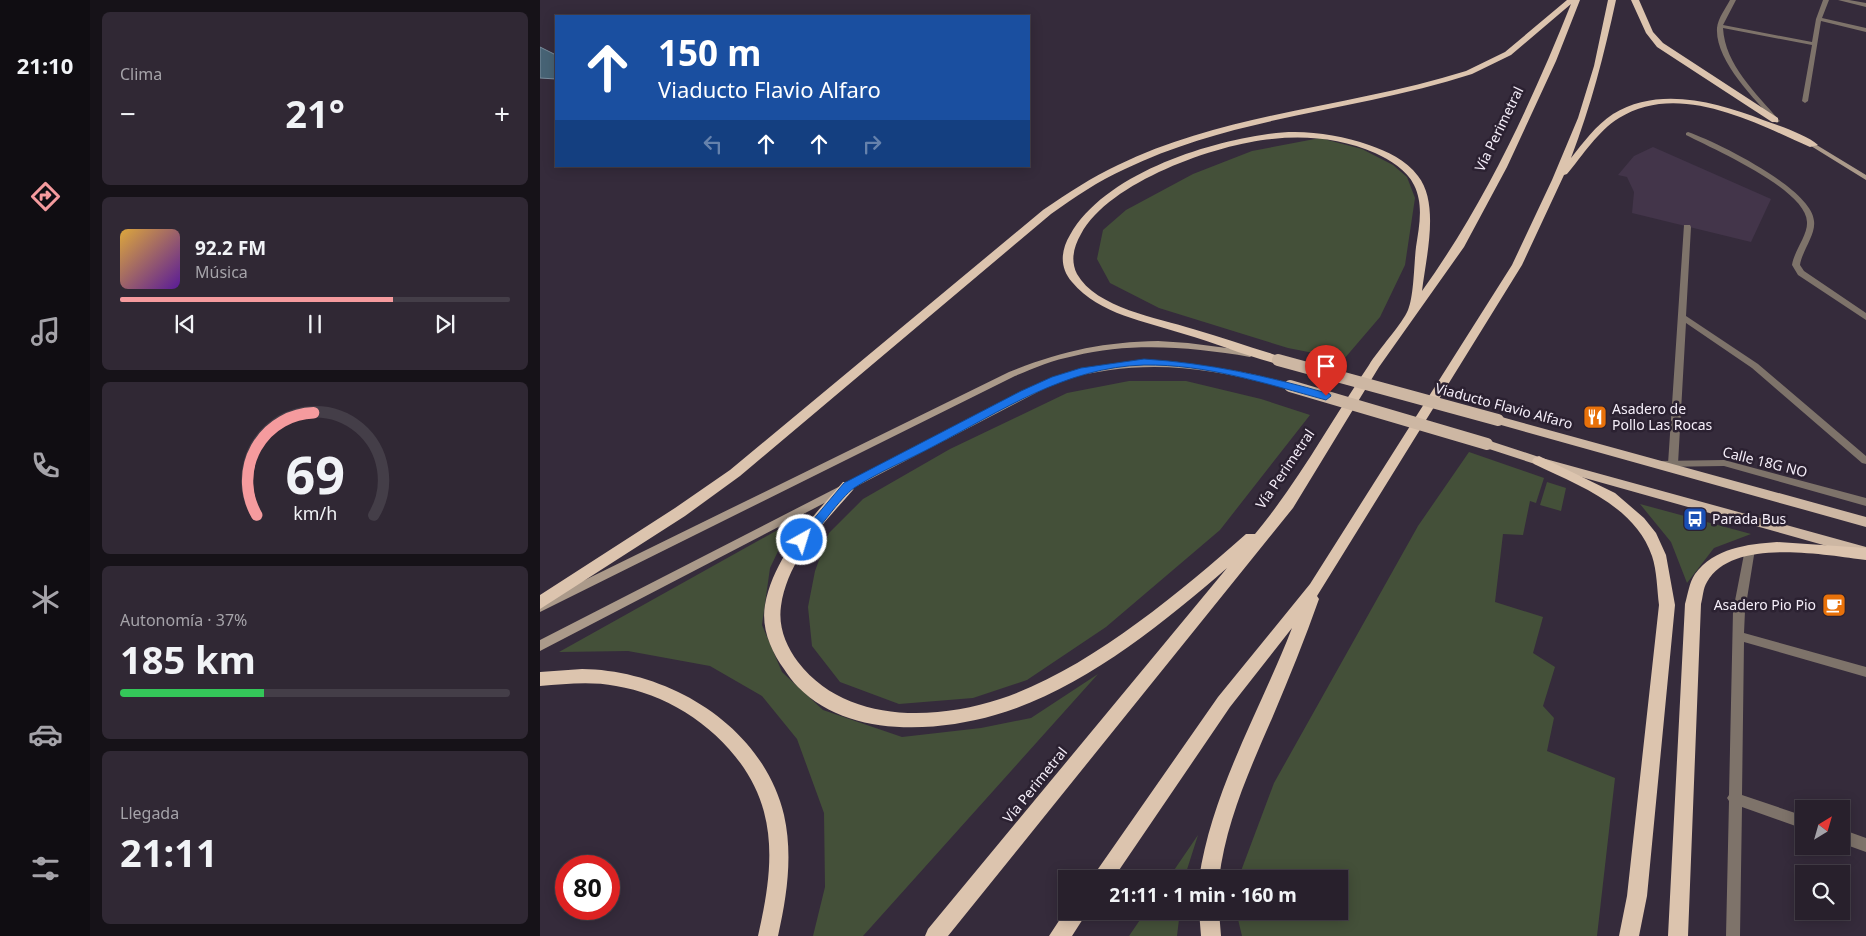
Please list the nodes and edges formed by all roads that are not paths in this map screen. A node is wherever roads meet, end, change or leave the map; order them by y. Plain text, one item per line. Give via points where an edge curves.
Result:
1 (1571, 0) edge
2 (1576, 0) edge
3 (1612, 0) edge
4 (1635, 0) edge
5 (1733, 0) edge
6 (1826, 0) edge
7 (1841, 0) edge
8 (1866, 5) edge
9 (1820, 19) junction
10 (1720, 26) junction
11 (1866, 30) edge
12 (1815, 44) junction
13 (1805, 101) dead end
14 (1777, 121) junction
15 (1688, 134) dead end
16 (1813, 144) junction
17 (1866, 178) edge
18 (1557, 180) junction
19 (1687, 227) dead end
20 (1414, 313) junction
21 (1682, 317) junction
22 (1866, 317) edge
23 (1278, 360) junction
24 (1290, 386) joint
25 (1539, 461) junction
26 (1866, 461) edge
27 (1656, 464) junction
28 (1673, 464) junction
29 (848, 486) junction
30 (1866, 502) edge
31 (1288, 504) junction
32 (1866, 522) edge
33 (1750, 550) junction
34 (1866, 553) edge
35 (1315, 588) junction
36 (540, 603) edge
37 (540, 607) edge
38 (1738, 636) junction
39 (540, 646) edge
40 (1866, 672) edge
41 (540, 679) edge
42 (1734, 798) junction
43 (1795, 820) edge
44 (1850, 840) edge
45 (1866, 846) edge
46 (1107, 870) edge
47 (1210, 870) edge
48 (1071, 920) edge
49 (1210, 920) edge
50 (768, 936) edge
51 (935, 936) edge
52 (1059, 936) edge
53 (1211, 936) edge
54 (1629, 936) edge
55 (1678, 936) edge
56 (1733, 936) edge

1 - 36 highway via 1522,44 1472,71 1182,142 1118,167 1085,185 1047,212 754,459 680,512
2 - 20 highway, Vía Perimetral via 1552,61 1502,167 1459,247
3 - 18 highway via 1598,66 1582,118
4 - 14 highway via 1650,33 1660,45
5 - 10 street
6 - 9 street
7 - 8 street
9 - 11 street
9 - 12 street
10 - 12 street
10 - 14 street via 1723,49 1730,62
12 - 13 street
14 - 16 highway
15 - 22 street via 1786,187 1805,204 1811,222 1796,265 1801,273
16 - 17 main road
16 - 18 highway via 1758,120 1708,105 1682,102 1647,104 1623,112 1602,128
18 - 35 highway via 1517,265
19 - 21 street
20 - 23 highway via 1425,215 1421,187 1400,162 1354,142 1315,135 1288,135 1255,138 1210,149 1162,168 1117,193 1097,207 1078,228 1069,247 1068,264 1082,286 1101,300 1132,314
20 - 31 highway, Vía Perimetral via 1374,366
21 - 26 street via 1755,366
21 - 28 street
23 - 27 main road, Viaducto Flavio Alfaro, bridge
23 - 37 main road via 1226,349 1161,342 1109,345 1059,356 1012,374
24 - 25 main road, bridge
24 - 29 main road via 1224,370 1169,363 1126,363 1084,370 1025,394
25 - 34 main road
25 - 54 highway via 1607,495 1638,519 1654,544 1663,574 1667,604 1637,896
27 - 28 street, Calle 18G NO
27 - 32 main road, Viaducto Flavio Alfaro
28 - 30 street, Calle 18G NO via 1724,463
29 - 31 highway via 802,540 782,574 773,606 775,637 789,666 801,680 832,702 874,717 923,721 971,715 1014,702 1105,653 1193,590
29 - 39 main road
31 - 51 highway, Vía Perimetral
33 - 34 highway via 1775,547
33 - 38 street via 1739,610
33 - 55 highway via 1714,563 1700,579 1693,604
35 - 46 highway via 1224,702
35 - 47 highway via 1291,655 1225,804
38 - 40 street
38 - 42 street
41 - 50 highway via 595,677 644,686 690,706 709,719 746,756 769,796 776,824 778,878
42 - 43 street
42 - 56 street
44 - 45 street
48 - 52 highway
49 - 53 highway

